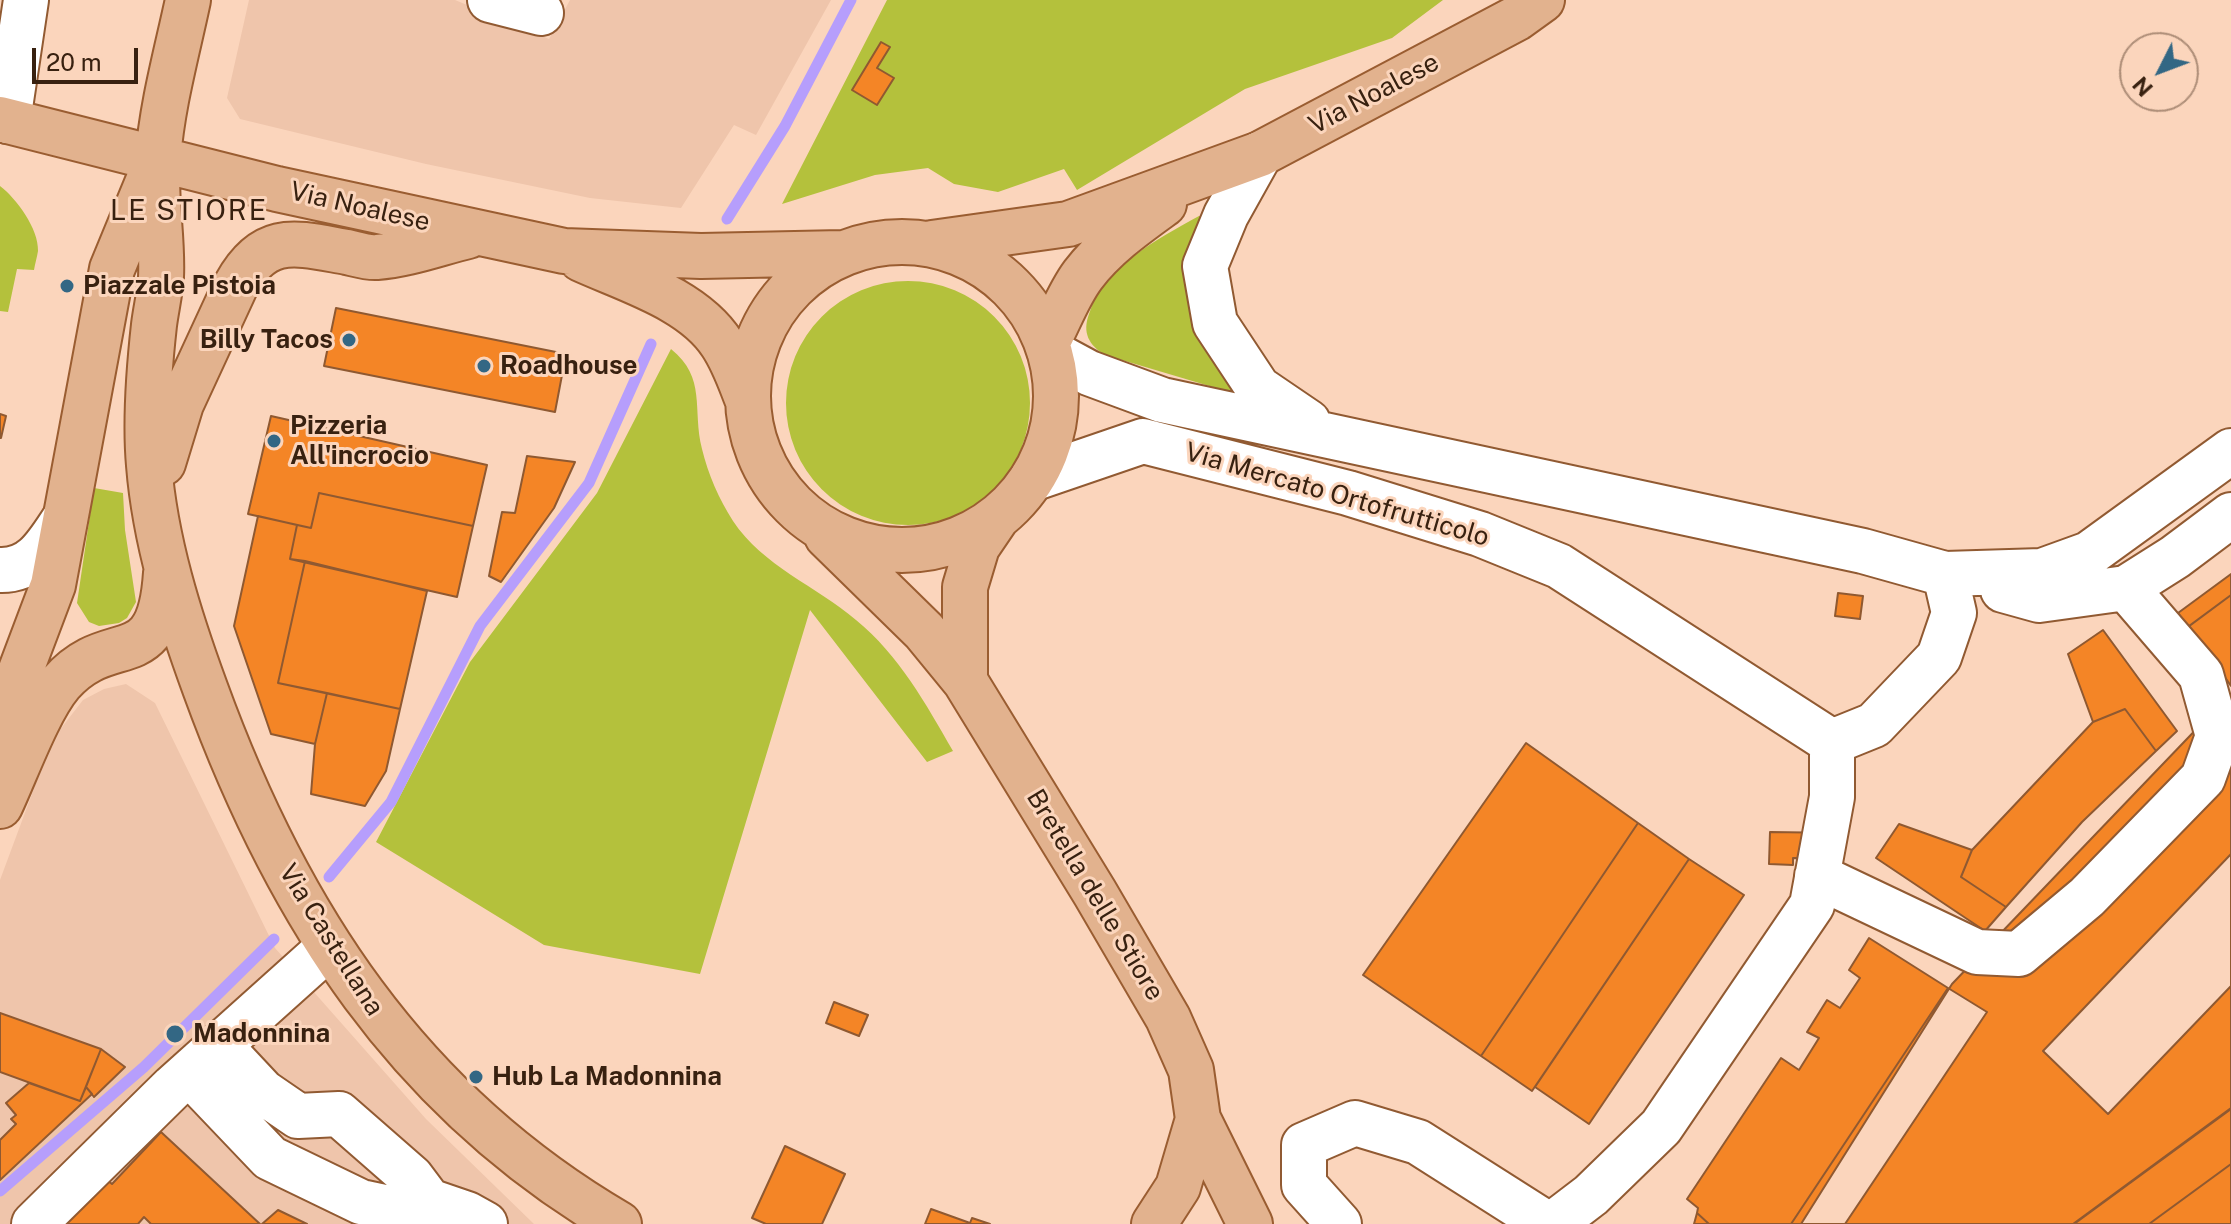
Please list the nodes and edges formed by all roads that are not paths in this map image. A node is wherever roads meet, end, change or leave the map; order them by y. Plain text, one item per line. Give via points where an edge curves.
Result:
1 (26, 0) edge
2 (188, 0) edge
3 (490, 0) edge
4 (1542, 0) edge
5 (541, 13) dead end
6 (4, 120) edge
7 (1260, 154) junction
8 (157, 159) junction
9 (1201, 177) junction
10 (478, 234) junction
11 (930, 243) junction
12 (564, 251) junction
13 (842, 253) junction
14 (1049, 347) junction
15 (748, 401) junction
16 (1326, 435) junction
17 (2231, 451) edge
18 (1032, 479) junction
19 (155, 513) junction
20 (2231, 515) edge
21 (65, 518) junction
22 (808, 518) junction
23 (996, 519) junction
24 (167, 566) junction
25 (0, 570) edge
26 (1945, 574) junction
27 (53, 585) junction
28 (2126, 588) junction
29 (110, 652) junction
30 (965, 681) junction
31 (0, 738) edge
32 (1832, 742) junction
33 (0, 806) edge
34 (1817, 876) junction
35 (329, 947) junction
36 (204, 1059) junction
37 (1198, 1119) junction
38 (429, 1201) junction
39 (34, 1224) edge
40 (485, 1224) edge
41 (619, 1224) edge
42 (1154, 1224) edge
43 (1250, 1224) edge
44 (1339, 1224) edge
45 (1550, 1224) edge

1 - 6 street
2 - 8 main road
3 - 5 street
4 - 7 main road, Via Noalese
6 - 8 main road, Via Noalese
7 - 9 main road, Via Noalese
7 - 16 street, Via Mercato Ortofrutticolo via 1205,266 1215,323 1258,388
8 - 10 main road, Via Noalese
8 - 19 main road via 161,278 148,463
8 - 21 main road via 112,269
9 - 11 main road, Via Noalese via 1068,224
9 - 14 main road, Via Noalese via 1093,262
10 - 12 main road, Via Noalese
10 - 19 main road via 376,258 297,243 281,243 256,257 236,285 181,404
11 - 13 main road, Via Noalese via 885,242
11 - 14 main road, Via Noalese via 968,256 1002,277 1029,307
12 - 13 main road, Via Noalese via 701,256
12 - 15 main road, Via Noalese via 667,299 706,325 729,356
13 - 15 main road, Via Noalese via 814,267 771,312 749,370
14 - 16 street, Via Mercato Ortofrutticolo via 1098,377 1162,400
14 - 18 main road, Via Noalese via 1057,395 1051,439
15 - 22 main road, Via Noalese via 752,434 764,466
16 - 26 street, Via Mercato Ortofrutticolo via 1863,551
17 - 26 street via 2089,554 2042,571
18 - 23 main road, Via Noalese
18 - 32 street, Via Mercato Ortofrutticolo via 1143,441 1348,493 1480,534 1559,566
19 - 24 main road
20 - 28 street, Via Mercato Ortofrutticolo
21 - 25 street via 39,555
21 - 27 main road
22 - 23 main road, Via Noalese via 836,536 902,551 936,547
22 - 30 main road, Bretella delle Stiore via 924,631
23 - 30 main road via 977,547 965,587
24 - 29 main road via 158,623 138,644
24 - 35 main road, Via Castellana via 196,664 238,771 288,877
26 - 28 street, Via Mercato Ortofrutticolo via 2039,600
26 - 32 street via 1954,613 1939,657 1874,725
27 - 29 main road via 60,627 68,638
27 - 31 main road
28 - 34 street via 2201,675 2218,736 2203,778 2087,897 2019,954 1977,952
29 - 33 main road via 91,659 60,685
30 - 37 main road, Bretella delle Stiore via 1168,1018 1191,1070
32 - 34 street via 1832,797
34 - 45 street via 1812,905 1661,1127 1591,1195
35 - 36 street
35 - 41 main road, Via Castellana via 401,1045 457,1104 519,1156
36 - 38 street via 298,1116 339,1114 411,1177
36 - 38 street via 270,1158 361,1202 403,1211
36 - 39 street
37 - 42 main road, Bretella delle Stiore via 1178,1187
37 - 43 main road, Bretella delle Stiore
38 - 40 street
44 - 45 street via 1304,1185 1304,1145 1355,1123 1418,1142

